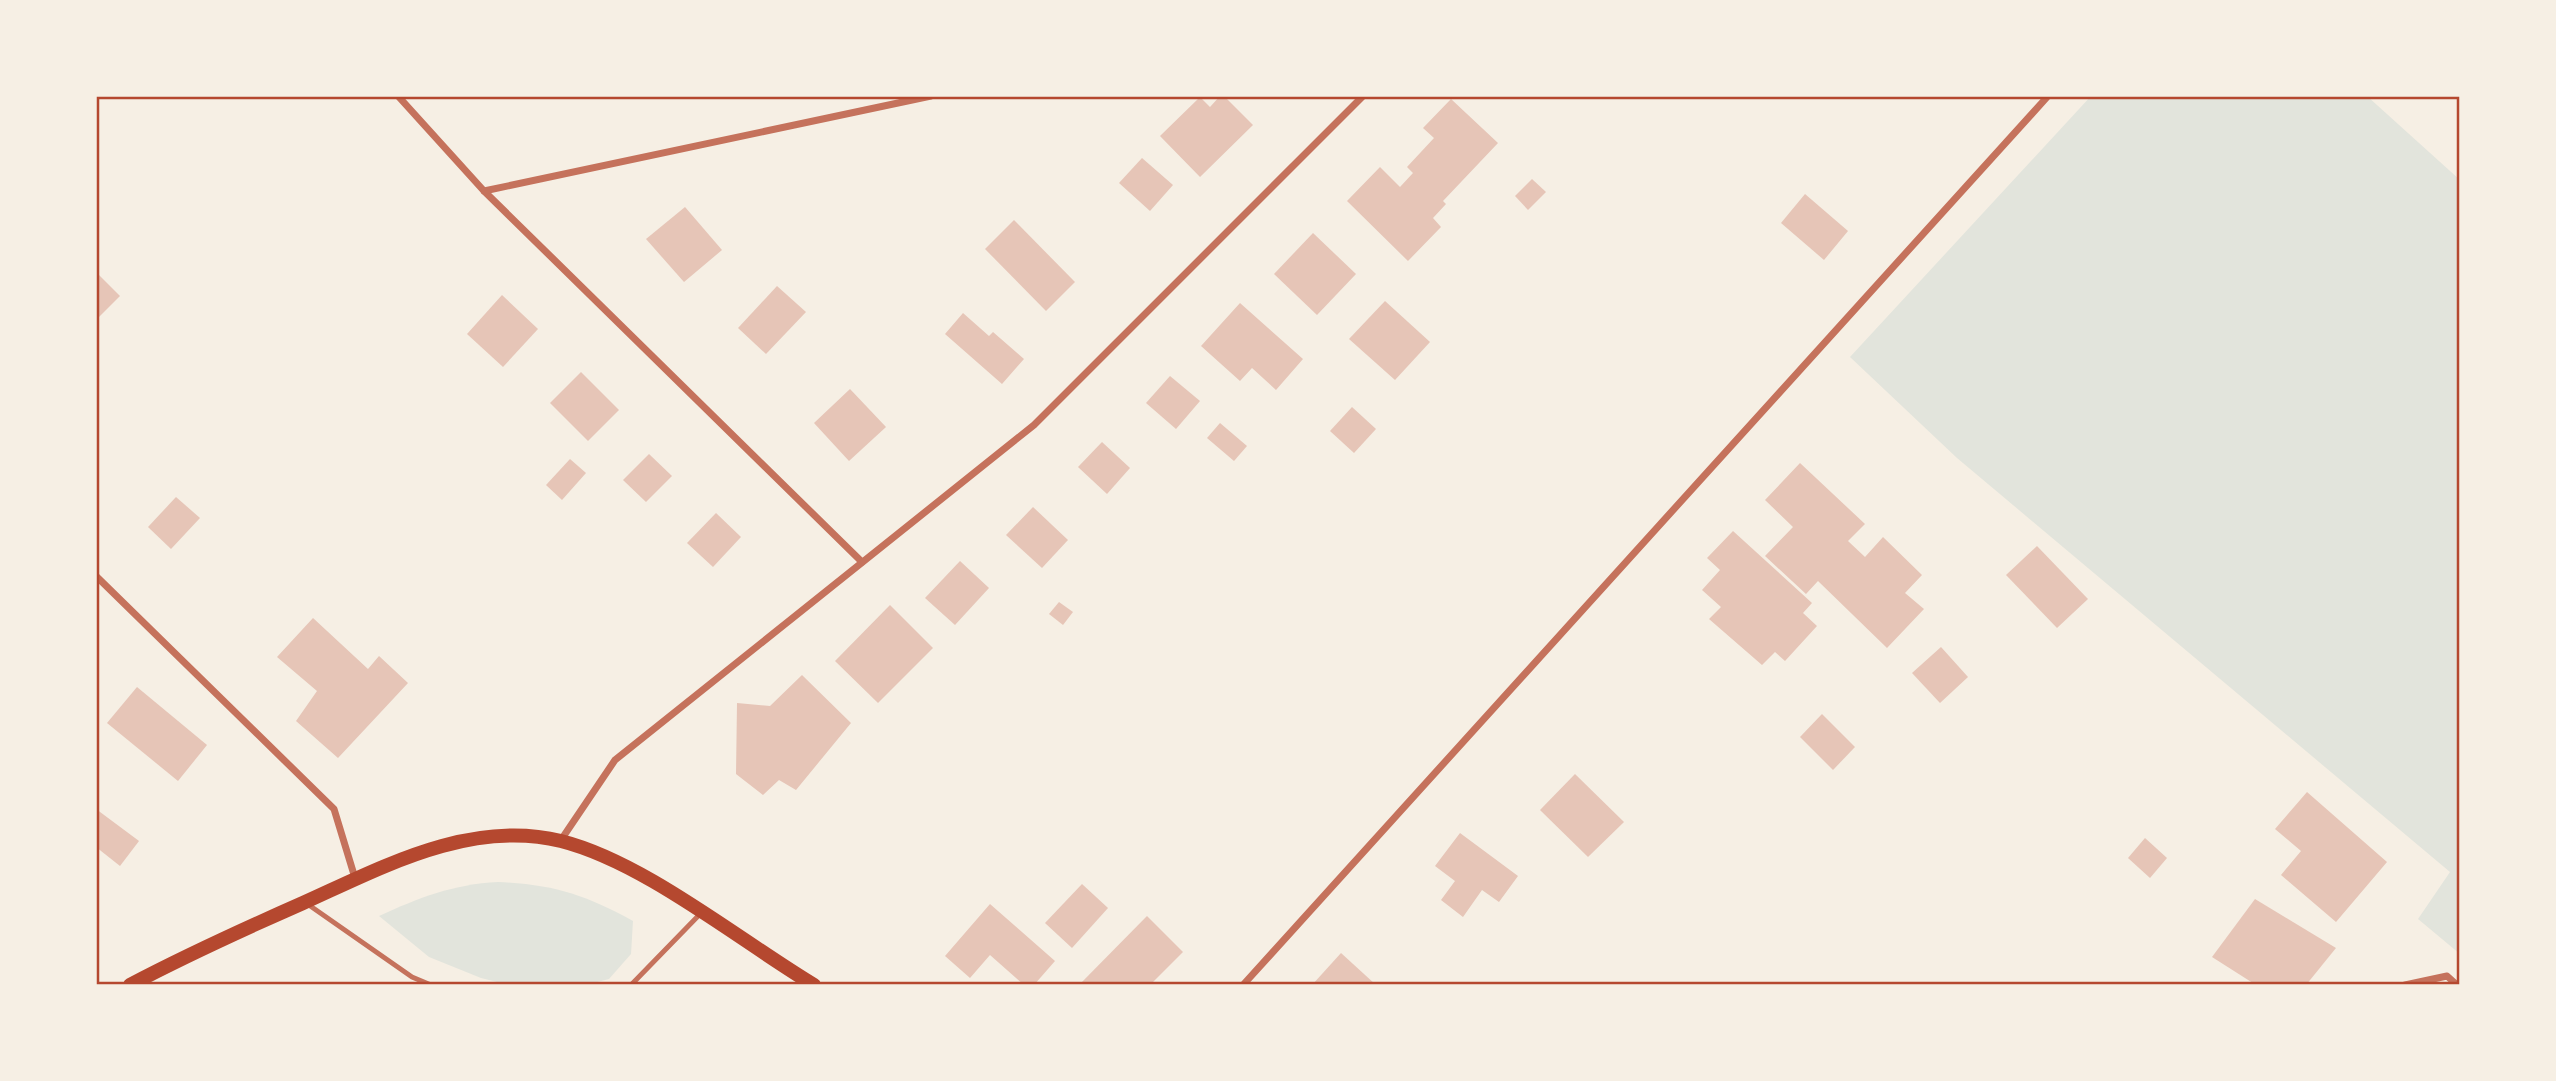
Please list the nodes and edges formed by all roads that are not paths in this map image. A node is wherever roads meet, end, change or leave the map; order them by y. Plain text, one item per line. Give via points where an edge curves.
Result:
1 (398, 96) edge
2 (931, 96) edge
3 (1363, 96) edge
4 (2049, 96) edge
5 (484, 191) junction
6 (862, 562) junction
7 (96, 576) edge
8 (561, 841) junction
9 (355, 878) junction
10 (305, 902) junction
11 (702, 912) junction
12 (803, 982) edge
13 (130, 985) edge
14 (432, 985) edge
15 (631, 985) edge
16 (1243, 985) edge
17 (2405, 985) edge
18 (2458, 985) edge

1 - 5 street
2 - 5 street
3 - 6 street via 1034,425
4 - 16 street
5 - 6 street
6 - 8 street via 615,760
7 - 9 street via 334,809
8 - 9 main road via 478,837 424,851
8 - 11 main road via 635,874
9 - 10 main road
10 - 13 main road via 210,943
10 - 14 lane via 412,977
11 - 12 main road
11 - 15 lane
17 - 18 street via 2447,976

